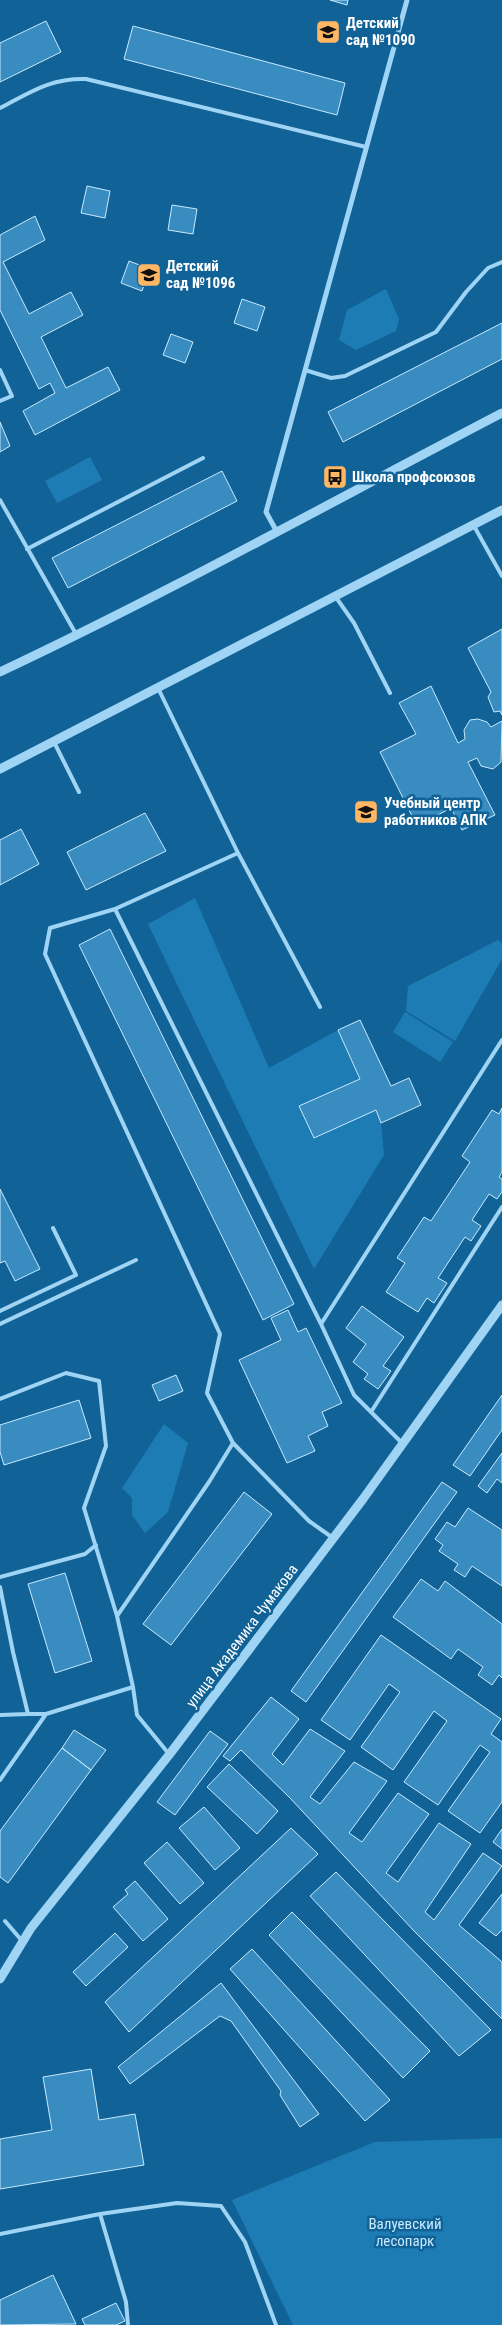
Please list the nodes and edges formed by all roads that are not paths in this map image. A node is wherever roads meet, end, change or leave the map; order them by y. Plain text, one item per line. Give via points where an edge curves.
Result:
1 (407, 0) edge
2 (0, 108) edge
3 (366, 148) junction
4 (502, 262) edge
5 (0, 370) edge
6 (305, 370) junction
7 (0, 401) edge
8 (502, 413) edge
9 (203, 458) dead end
10 (0, 500) edge
11 (502, 510) edge
12 (474, 526) junction
13 (277, 532) junction
14 (27, 549) junction
15 (502, 576) edge
16 (335, 596) junction
17 (77, 636) junction
18 (0, 672) edge
19 (158, 688) junction
20 (390, 693) dead end
21 (54, 741) junction
22 (0, 769) edge
23 (79, 792) dead end
24 (238, 853) junction
25 (115, 909) junction
26 (320, 1007) dead end
27 (502, 1040) edge
28 (502, 1207) edge
29 (53, 1228) dead end
30 (136, 1260) dead end
31 (502, 1305) edge
32 (0, 1312) edge
33 (0, 1324) edge
34 (321, 1324) junction
35 (0, 1399) edge
36 (371, 1412) junction
37 (233, 1443) junction
38 (402, 1443) junction
39 (333, 1538) junction
40 (96, 1545) junction
41 (0, 1577) edge
42 (0, 1588) edge
43 (117, 1616) junction
44 (133, 1687) junction
45 (28, 1714) junction
46 (46, 1714) junction
47 (0, 1715) edge
48 (169, 1755) junction
49 (0, 1780) edge
50 (5, 1921) dead end
51 (23, 1942) junction
52 (0, 1979) edge
53 (100, 2214) junction
54 (0, 2234) edge
55 (128, 2325) edge
56 (276, 2325) edge

1 - 3 street
2 - 3 lane via 50,82 67,78 86,79
3 - 6 street
4 - 6 lane via 488,268 436,332 345,376 331,378
5 - 7 lane via 12,396
6 - 13 street via 266,512
8 - 13 street
9 - 14 lane
10 - 14 lane
11 - 12 street
12 - 15 lane
12 - 16 street
13 - 17 street
14 - 17 lane
16 - 19 street
16 - 20 lane via 354,623
17 - 18 street
19 - 21 street
19 - 24 lane
21 - 22 street
21 - 23 lane
24 - 25 lane
24 - 26 lane
25 - 34 lane
25 - 37 lane via 50,928 45,954 220,1334 207,1392
27 - 34 lane
28 - 36 lane
29 - 32 lane via 76,1275
30 - 33 lane
31 - 38 street, улица Академика Чумакова
34 - 36 lane via 354,1396
35 - 40 lane via 66,1373 99,1381 106,1446 84,1508
36 - 38 lane
37 - 39 lane via 309,1521
37 - 43 lane
38 - 39 street, улица Академика Чумакова
39 - 48 street, улица Академика Чумакова
40 - 41 lane via 85,1554
40 - 43 lane
42 - 45 lane
43 - 44 lane
44 - 46 lane
44 - 48 lane via 137,1716
45 - 46 lane
45 - 47 lane
46 - 49 lane
48 - 51 street, улица Академика Чумакова
50 - 51 lane
51 - 52 street, улица Академика Чумакова
53 - 54 lane
53 - 55 lane via 126,2302
53 - 56 lane via 177,2202 221,2206 245,2242

